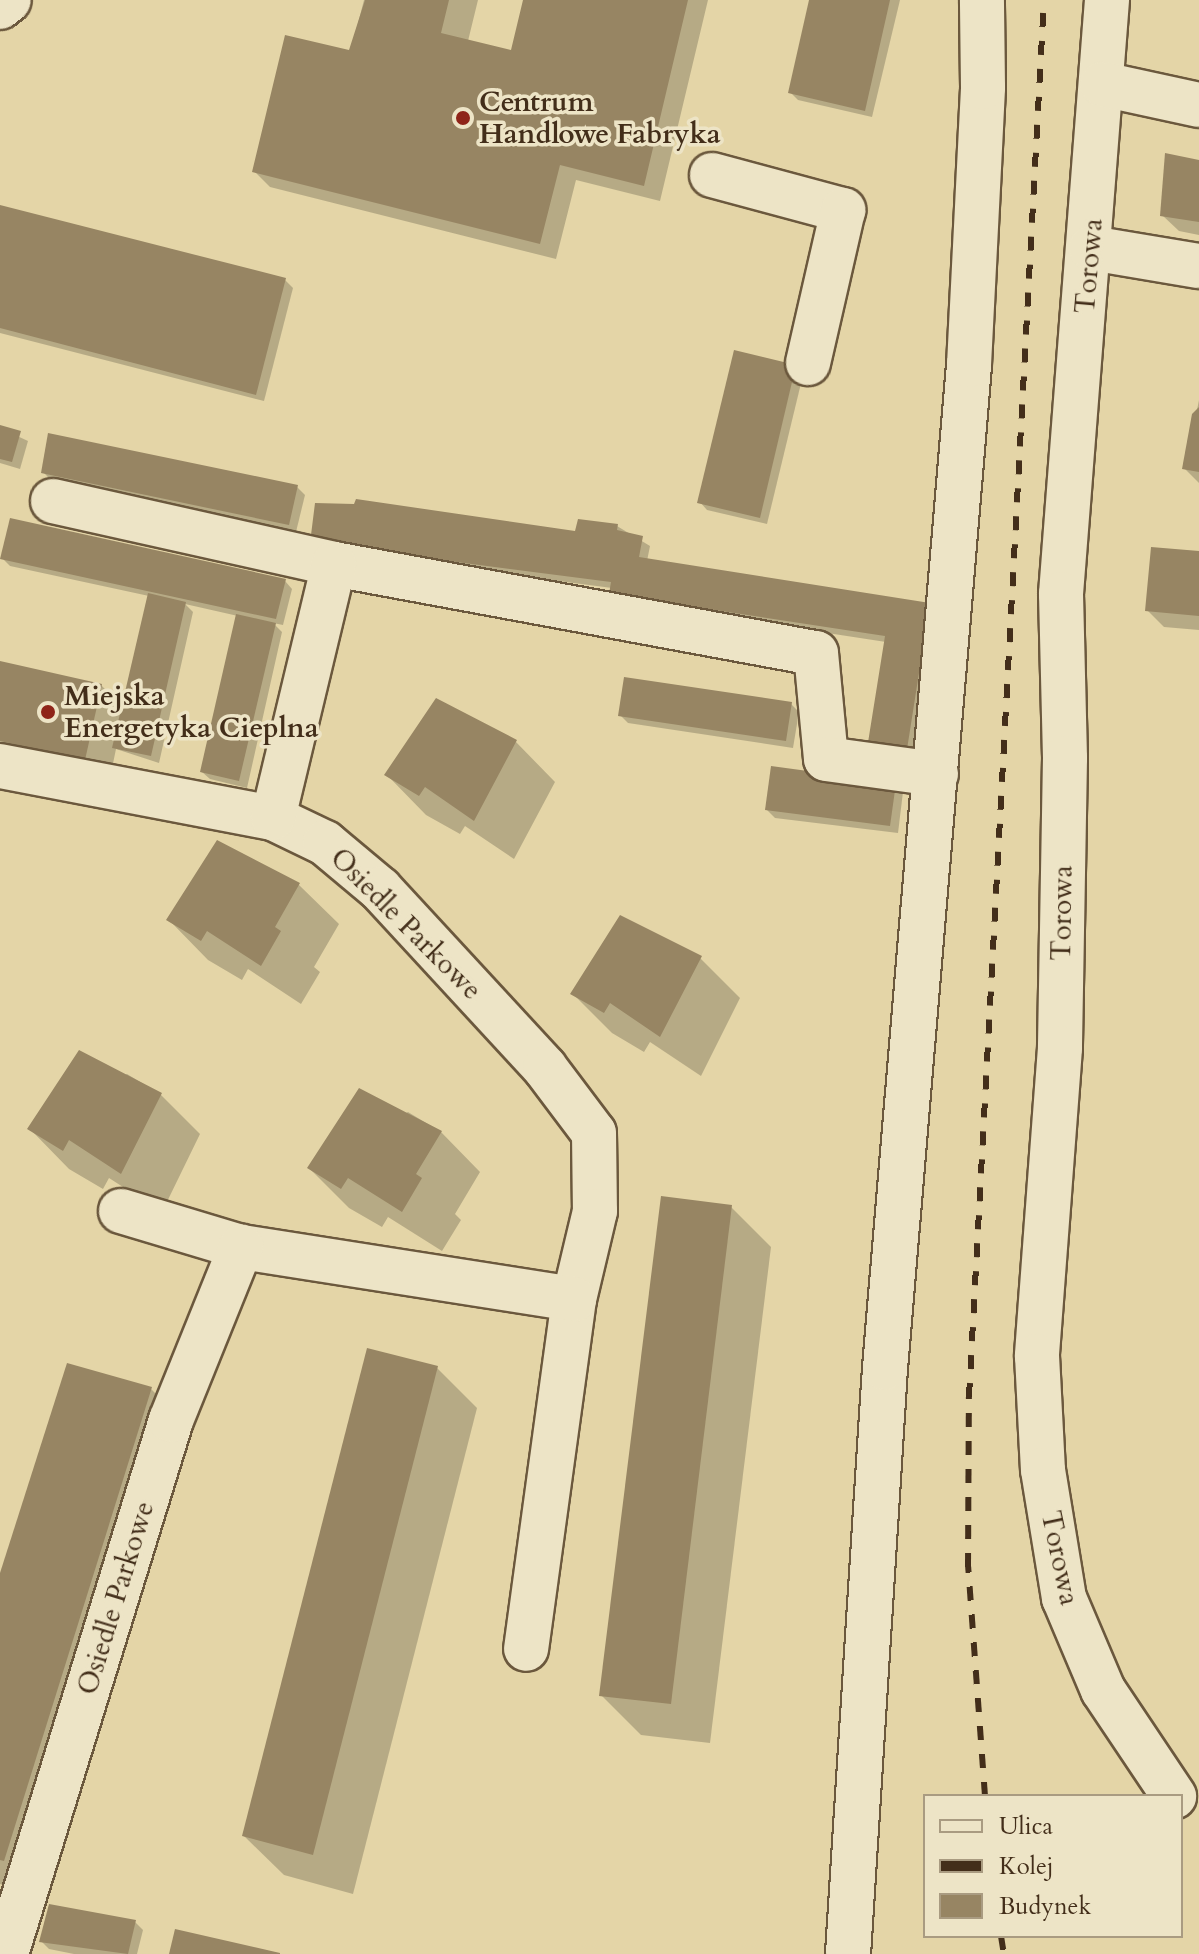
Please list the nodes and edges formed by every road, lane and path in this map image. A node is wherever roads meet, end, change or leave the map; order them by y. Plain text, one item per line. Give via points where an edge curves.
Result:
1 (9, 0) edge
2 (982, 0) edge
3 (1107, 0) edge
4 (0, 7) edge
5 (1102, 84) junction
6 (1199, 105) edge
7 (712, 175) dead end
8 (1091, 248) junction
9 (1199, 266) edge
10 (808, 363) dead end
11 (53, 501) dead end
12 (334, 564) junction
13 (0, 766) edge
14 (936, 774) junction
15 (273, 818) junction
16 (121, 1211) dead end
17 (241, 1247) junction
18 (574, 1299) junction
19 (526, 1649) dead end
20 (1173, 1794) edge
21 (1183, 1806) edge
22 (1199, 1821) edge
23 (6, 1954) edge
24 (848, 1954) edge

1 - 4 street
2 - 14 street via 983,87 969,365
3 - 5 street, Torowa
5 - 6 street
5 - 8 street, Torowa
7 - 10 street via 843,210
8 - 9 street
8 - 20 street, Torowa via 1061,594 1065,758 1060,1048 1037,1356 1042,1456 1064,1598 1103,1690
11 - 12 street
12 - 14 street via 816,653 826,759
12 - 15 street
13 - 15 street, Osiedle Parkowe
14 - 24 street via 885,1368
15 - 18 street, Osiedle Parkowe via 325,843 380,889 545,1068 594,1133 595,1211
16 - 17 street
17 - 18 street
17 - 23 street, Osiedle Parkowe via 171,1420
18 - 19 street, Osiedle Parkowe
21 - 22 street

